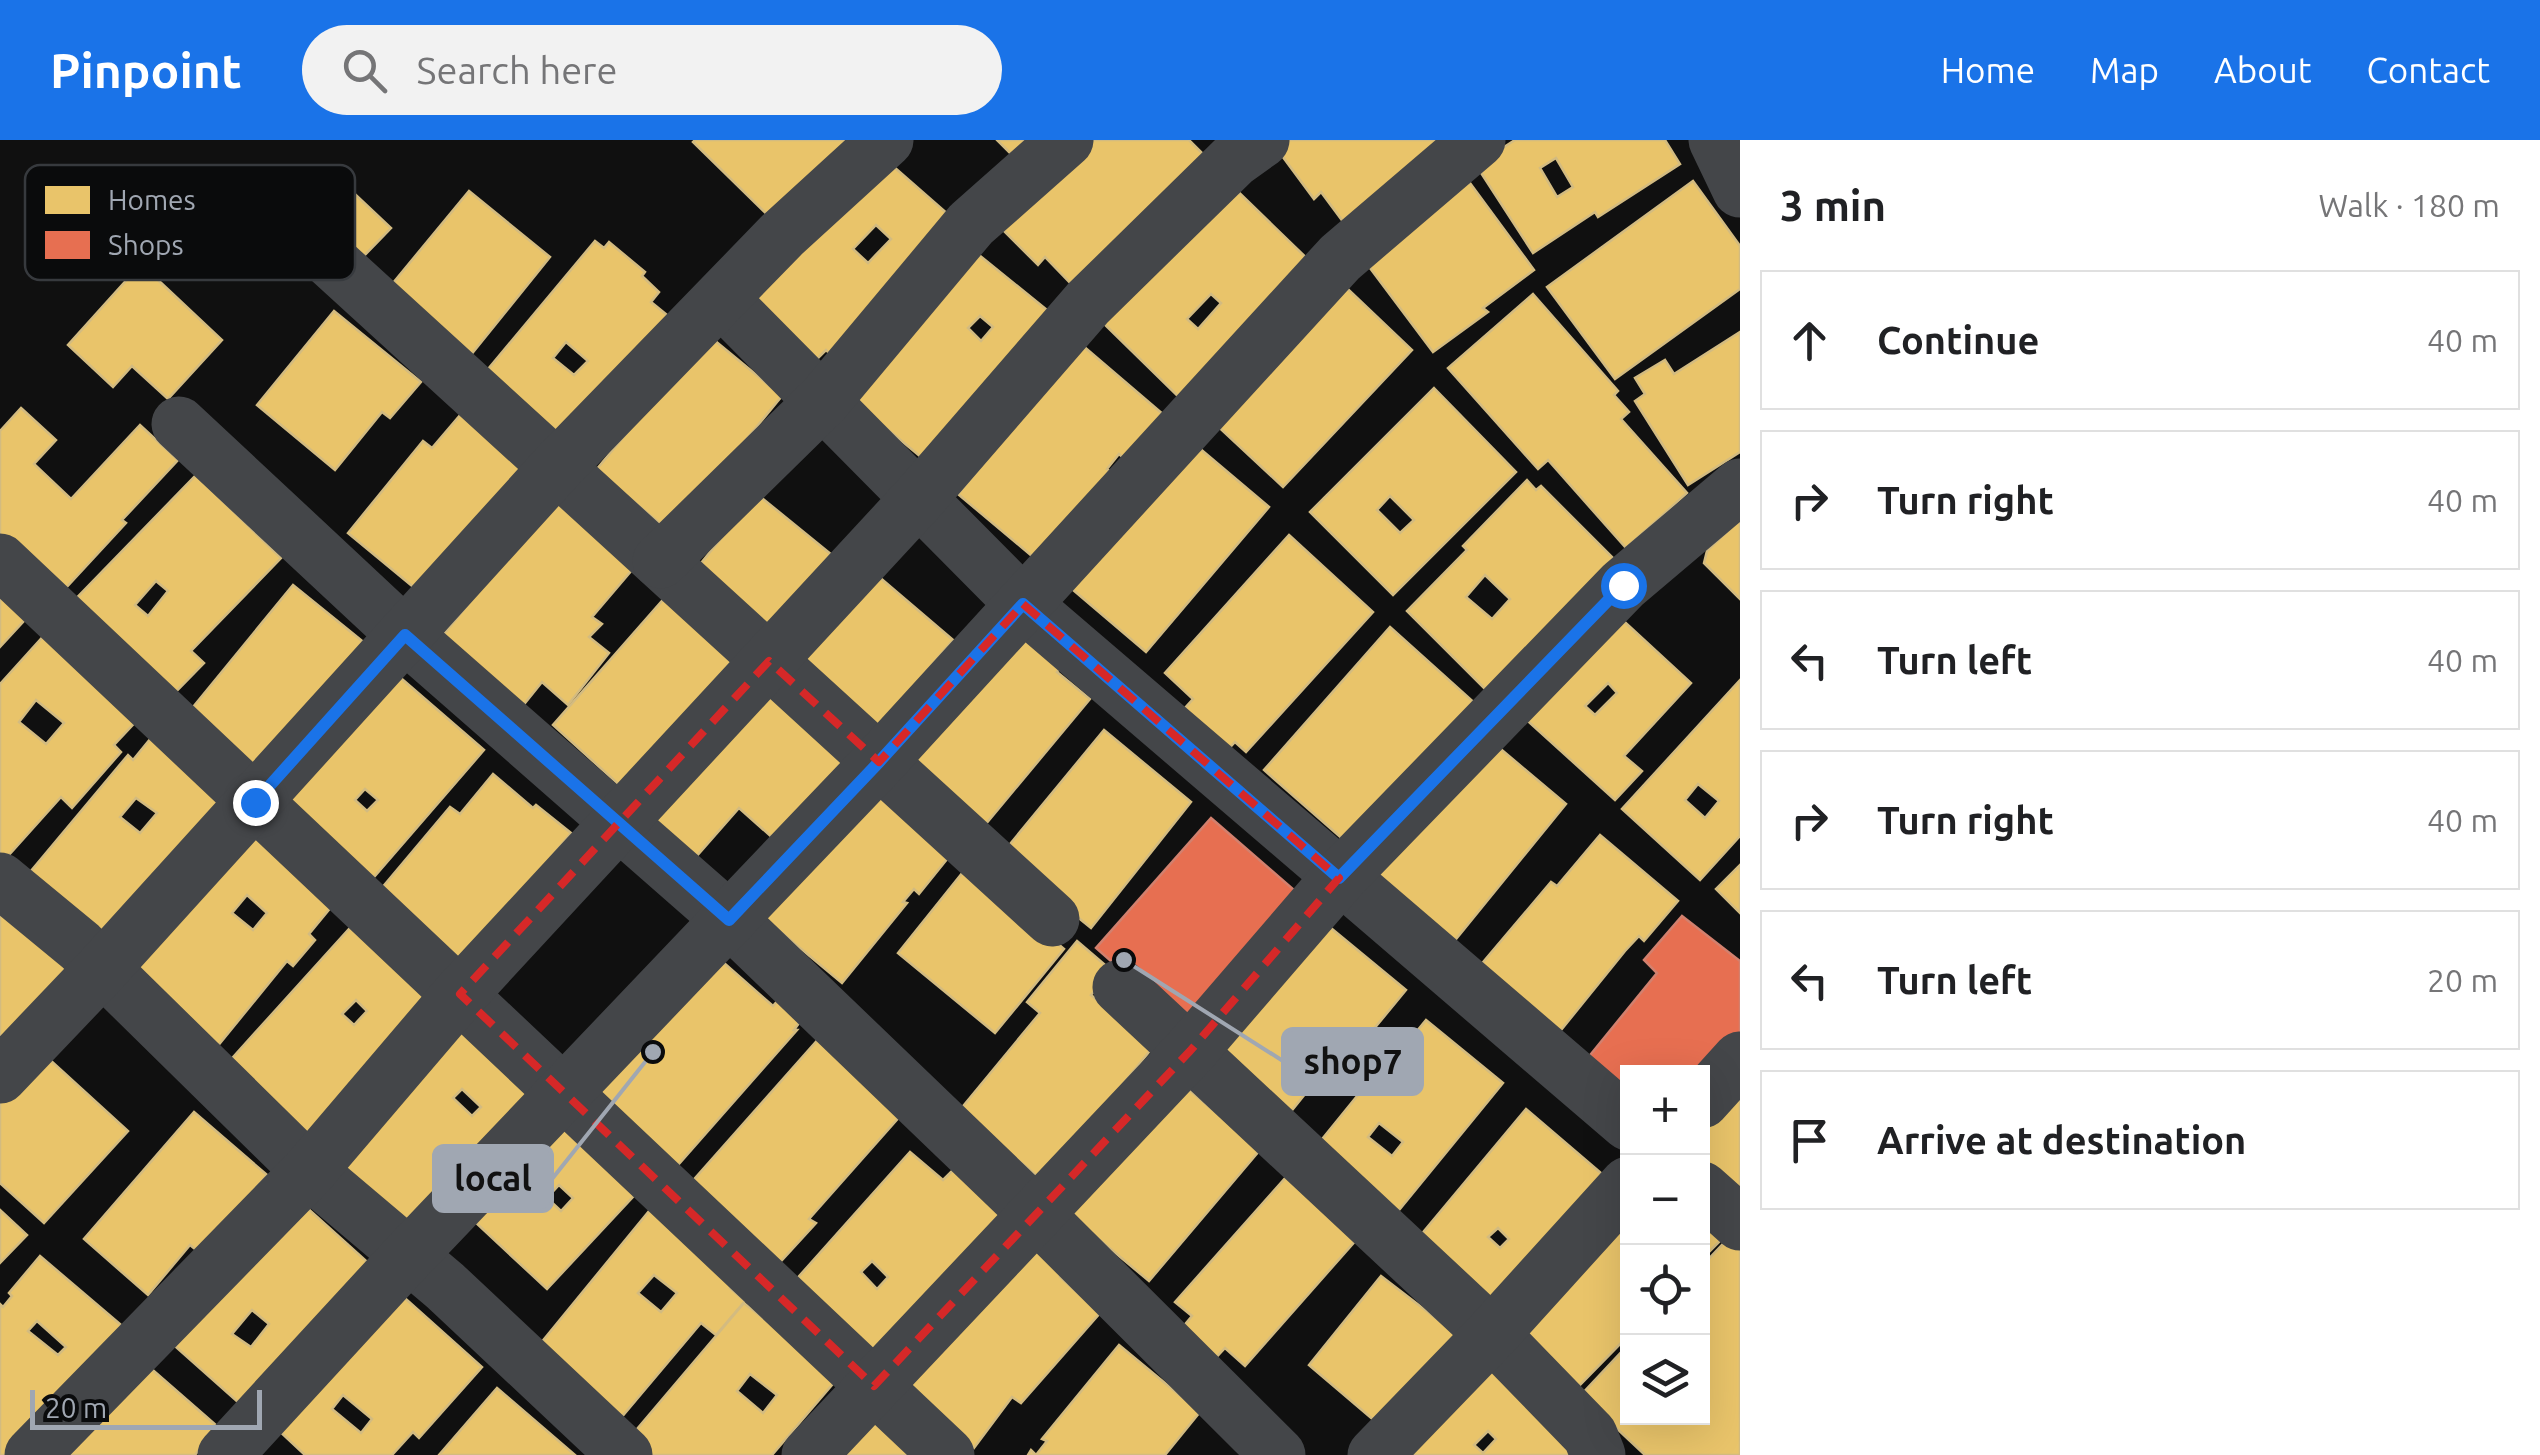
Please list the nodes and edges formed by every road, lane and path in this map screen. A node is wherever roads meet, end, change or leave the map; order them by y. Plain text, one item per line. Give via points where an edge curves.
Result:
1 (886, 140) edge
2 (1066, 140) edge
3 (1262, 140) edge
4 (1478, 140) edge
5 (1716, 140) edge
6 (1740, 190) edge
7 (352, 280) edge
8 (720, 299) junction
9 (823, 401) junction
10 (179, 424) dead end
11 (557, 467) junction
12 (1740, 486) edge
13 (919, 498) junction
14 (0, 561) edge
15 (660, 561) junction
16 (1023, 604) junction
17 (405, 635) junction
18 (769, 661) junction
19 (879, 762) junction
20 (255, 802) junction
21 (620, 822) junction
22 (1339, 878) junction
23 (0, 880) edge
24 (1052, 919) dead end
25 (729, 920) junction
26 (102, 969) junction
27 (1120, 986) dead end
28 (460, 994) junction
29 (1190, 1051) junction
30 (1740, 1059) edge
31 (0, 1076) edge
32 (1710, 1092) edge
33 (564, 1093) junction
34 (1620, 1115) edge
35 (309, 1170) junction
36 (1620, 1193) edge
37 (1710, 1196) edge
38 (1036, 1214) junction
39 (1740, 1222) edge
40 (409, 1255) junction
41 (1492, 1334) junction
42 (874, 1386) junction
43 (32, 1455) edge
44 (224, 1455) edge
45 (625, 1455) edge
46 (809, 1455) edge
47 (948, 1455) edge
48 (1278, 1455) edge
49 (1376, 1455) edge
50 (1598, 1455) edge

1 - 8 street
2 - 9 street via 971,224
3 - 13 street via 1088,303
4 - 16 street via 1340,258
5 - 6 street
7 - 11 street
8 - 9 street
8 - 11 street
9 - 13 street
9 - 15 street
10 - 17 street
11 - 15 street
11 - 17 street
12 - 22 street via 1623,585
13 - 16 street
13 - 18 street
14 - 20 street
15 - 18 street
16 - 19 street
16 - 22 street
17 - 20 street
17 - 21 street
18 - 19 street
18 - 21 street
19 - 24 street
19 - 25 street
20 - 26 street
20 - 28 street
21 - 25 street
21 - 28 street
22 - 29 street
22 - 34 street
23 - 26 street
25 - 33 street
25 - 38 street
26 - 31 street
26 - 35 street
27 - 29 street
28 - 33 street
28 - 35 street
29 - 38 street
29 - 41 street
30 - 32 street
33 - 40 street
33 - 42 street
35 - 40 street
35 - 43 street
36 - 41 street
37 - 39 street
38 - 42 street
38 - 48 street
40 - 44 street
40 - 45 street
41 - 49 street
41 - 50 street via 1590,1436
42 - 46 street
42 - 47 street

